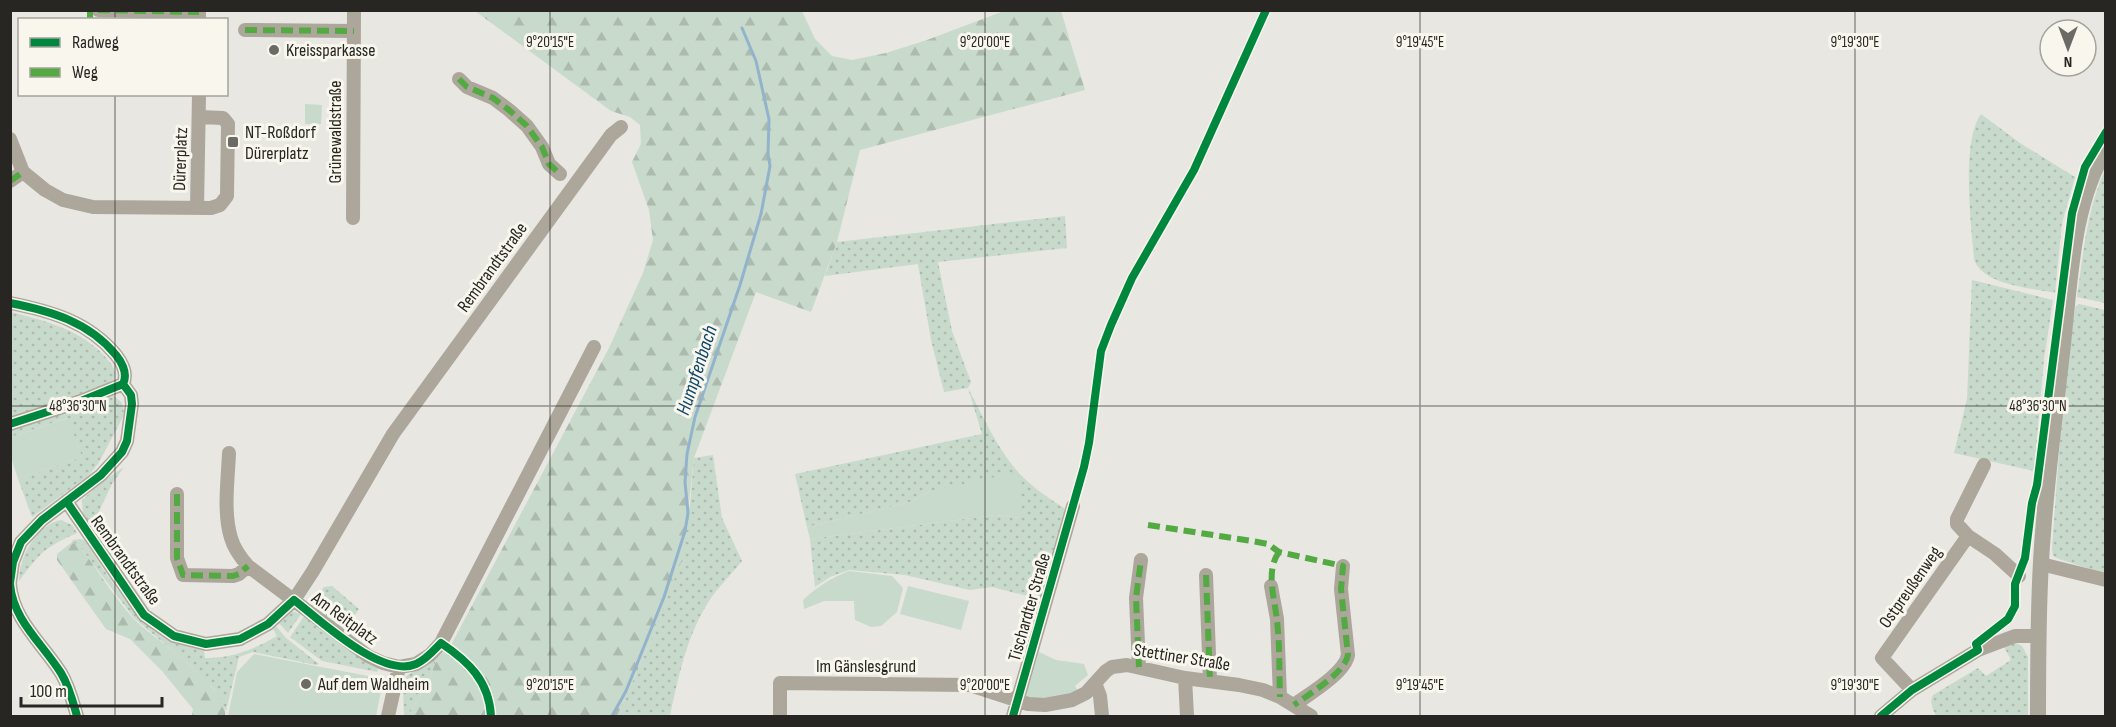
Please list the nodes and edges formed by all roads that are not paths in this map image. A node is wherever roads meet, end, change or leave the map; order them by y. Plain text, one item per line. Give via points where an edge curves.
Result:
1 (98, 10) edge
2 (354, 10) edge
3 (110, 11) edge
4 (166, 11) edge
5 (199, 16) edge
6 (245, 30) dead end
7 (354, 31) junction
8 (459, 79) dead end
9 (199, 96) edge
10 (200, 117) junction
11 (621, 127) dead end
12 (10, 139) edge
13 (2106, 150) edge
14 (23, 172) junction
15 (560, 174) dead end
16 (10, 181) edge
17 (197, 208) junction
18 (353, 218) dead end
19 (10, 303) edge
20 (594, 347) dead end
21 (123, 384) junction
22 (10, 424) edge
23 (229, 453) dead end
24 (1984, 465) dead end
25 (177, 494) dead end
26 (67, 502) junction
27 (1073, 506) dead end
28 (1968, 536) junction
29 (1141, 560) dead end
30 (2041, 564) junction
31 (248, 566) junction
32 (1343, 566) dead end
33 (1206, 574) dead end
34 (2019, 576) dead end
35 (2106, 580) edge
36 (10, 584) edge
37 (1271, 586) dead end
38 (294, 600) junction
39 (2038, 636) junction
40 (1139, 667) junction
41 (399, 668) junction
42 (1185, 678) junction
43 (1210, 681) junction
44 (1095, 683) junction
45 (1912, 690) junction
46 (1280, 697) junction
47 (1018, 700) junction
48 (1294, 705) junction
49 (1886, 715) edge
50 (77, 717) edge
51 (388, 717) edge
52 (780, 717) edge
53 (1013, 717) edge
54 (1102, 717) edge
55 (1187, 717) edge
56 (1311, 717) edge
57 (2038, 717) edge

1 - 3 street
2 - 7 street, Grünewaldstraße
3 - 4 street
4 - 5 street
6 - 7 street
7 - 18 street, Grünewaldstraße
8 - 15 street via 466,87 501,104 527,126 549,164
9 - 10 street, Dürerplatz
10 - 17 street, Dürerplatz
10 - 17 street, Dürerplatz via 223,118 227,122 227,196 216,207
11 - 38 street, Rembrandtstraße via 611,135 393,434
12 - 14 street
13 - 30 main road via 2090,182 2076,237
14 - 16 street
14 - 17 street via 45,190 77,205
19 - 21 street via 64,316 88,329 120,361 125,374
20 - 41 street via 441,643 416,664
21 - 22 street
21 - 26 street via 132,404 127,441 113,463
23 - 31 street via 231,539
24 - 28 street via 1957,519
25 - 31 street via 177,558 183,575 233,576
26 - 36 street via 21,542
26 - 38 street, Rembrandtstraße via 144,615 174,636 206,644 240,639 268,624
27 - 47 street, Tischardter Straße
28 - 34 street
28 - 45 street, Ostpreußenweg via 1882,658
29 - 40 street via 1136,598
30 - 35 street
30 - 39 main road
31 - 38 street, Am Reitplatz
32 - 48 street via 1347,662
33 - 43 street
36 - 50 street via 25,625 62,674
37 - 46 street via 1277,619
38 - 41 street, Am Reitplatz via 368,656
39 - 45 street via 2014,636 1978,650
39 - 57 main road
40 - 42 street, Stettiner Straße
40 - 44 street, Stettiner Straße via 1112,667
41 - 51 street
42 - 43 street, Stettiner Straße
42 - 55 street
43 - 46 street, Stettiner Straße
44 - 47 street, Stettiner Straße via 1086,693 1058,704
44 - 54 street
45 - 49 street
46 - 48 street, Stettiner Straße
47 - 52 street, Im Gänslesgrund via 970,685 780,683
47 - 53 street, Tischardter Straße
48 - 56 street, Stettiner Straße

